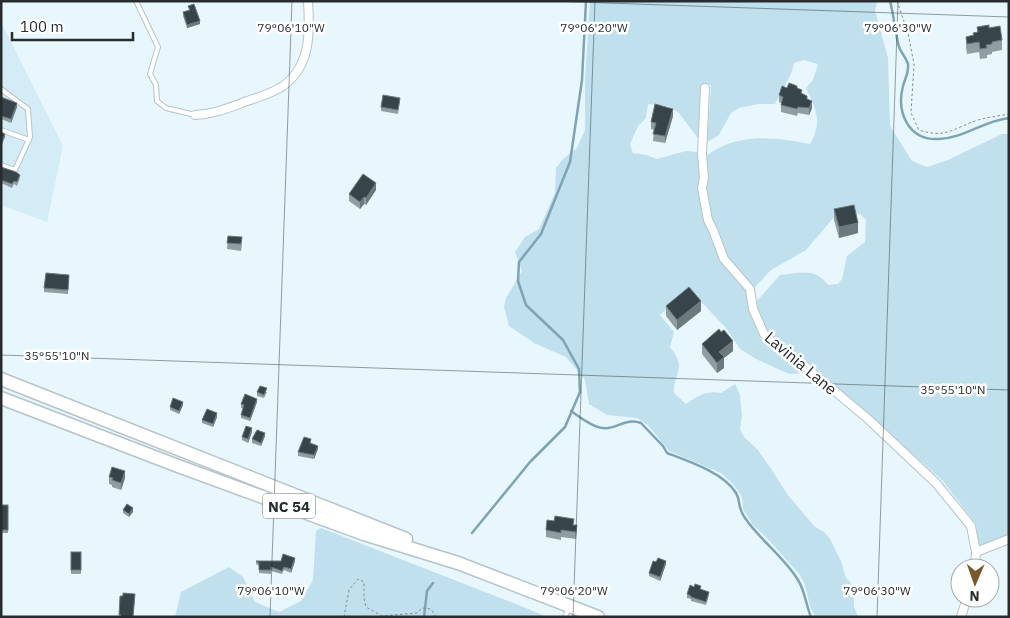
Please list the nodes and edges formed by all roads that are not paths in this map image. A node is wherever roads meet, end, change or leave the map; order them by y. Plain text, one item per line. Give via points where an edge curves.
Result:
1 (136, 1) edge
2 (308, 1) edge
3 (706, 88) dead end
4 (1, 89) edge
5 (195, 115) joint
6 (1, 130) edge
7 (29, 140) junction
8 (1, 165) edge
9 (1, 379) edge
10 (1, 398) edge
11 (1009, 539) edge
12 (976, 552) junction
13 (976, 558) edge
14 (458, 563) junction
15 (567, 611) edge
16 (598, 617) edge

1 - 5 lane via 158,47 150,74 156,85 157,101 166,108
2 - 5 street via 310,32 307,50 292,78 268,93 211,114
3 - 12 street, Lavinia Lane via 702,188 708,220 724,259 750,289 753,308 764,334 868,419 936,483 971,526
4 - 7 lane via 28,109
6 - 7 lane
7 - 8 lane via 15,170
9 - 14 highway, NC 54 via 418,544
10 - 14 highway, NC 54 via 364,534
11 - 12 street
12 - 13 street, Lavinia Lane
14 - 15 highway, NC 54
15 - 16 highway, NC 54

